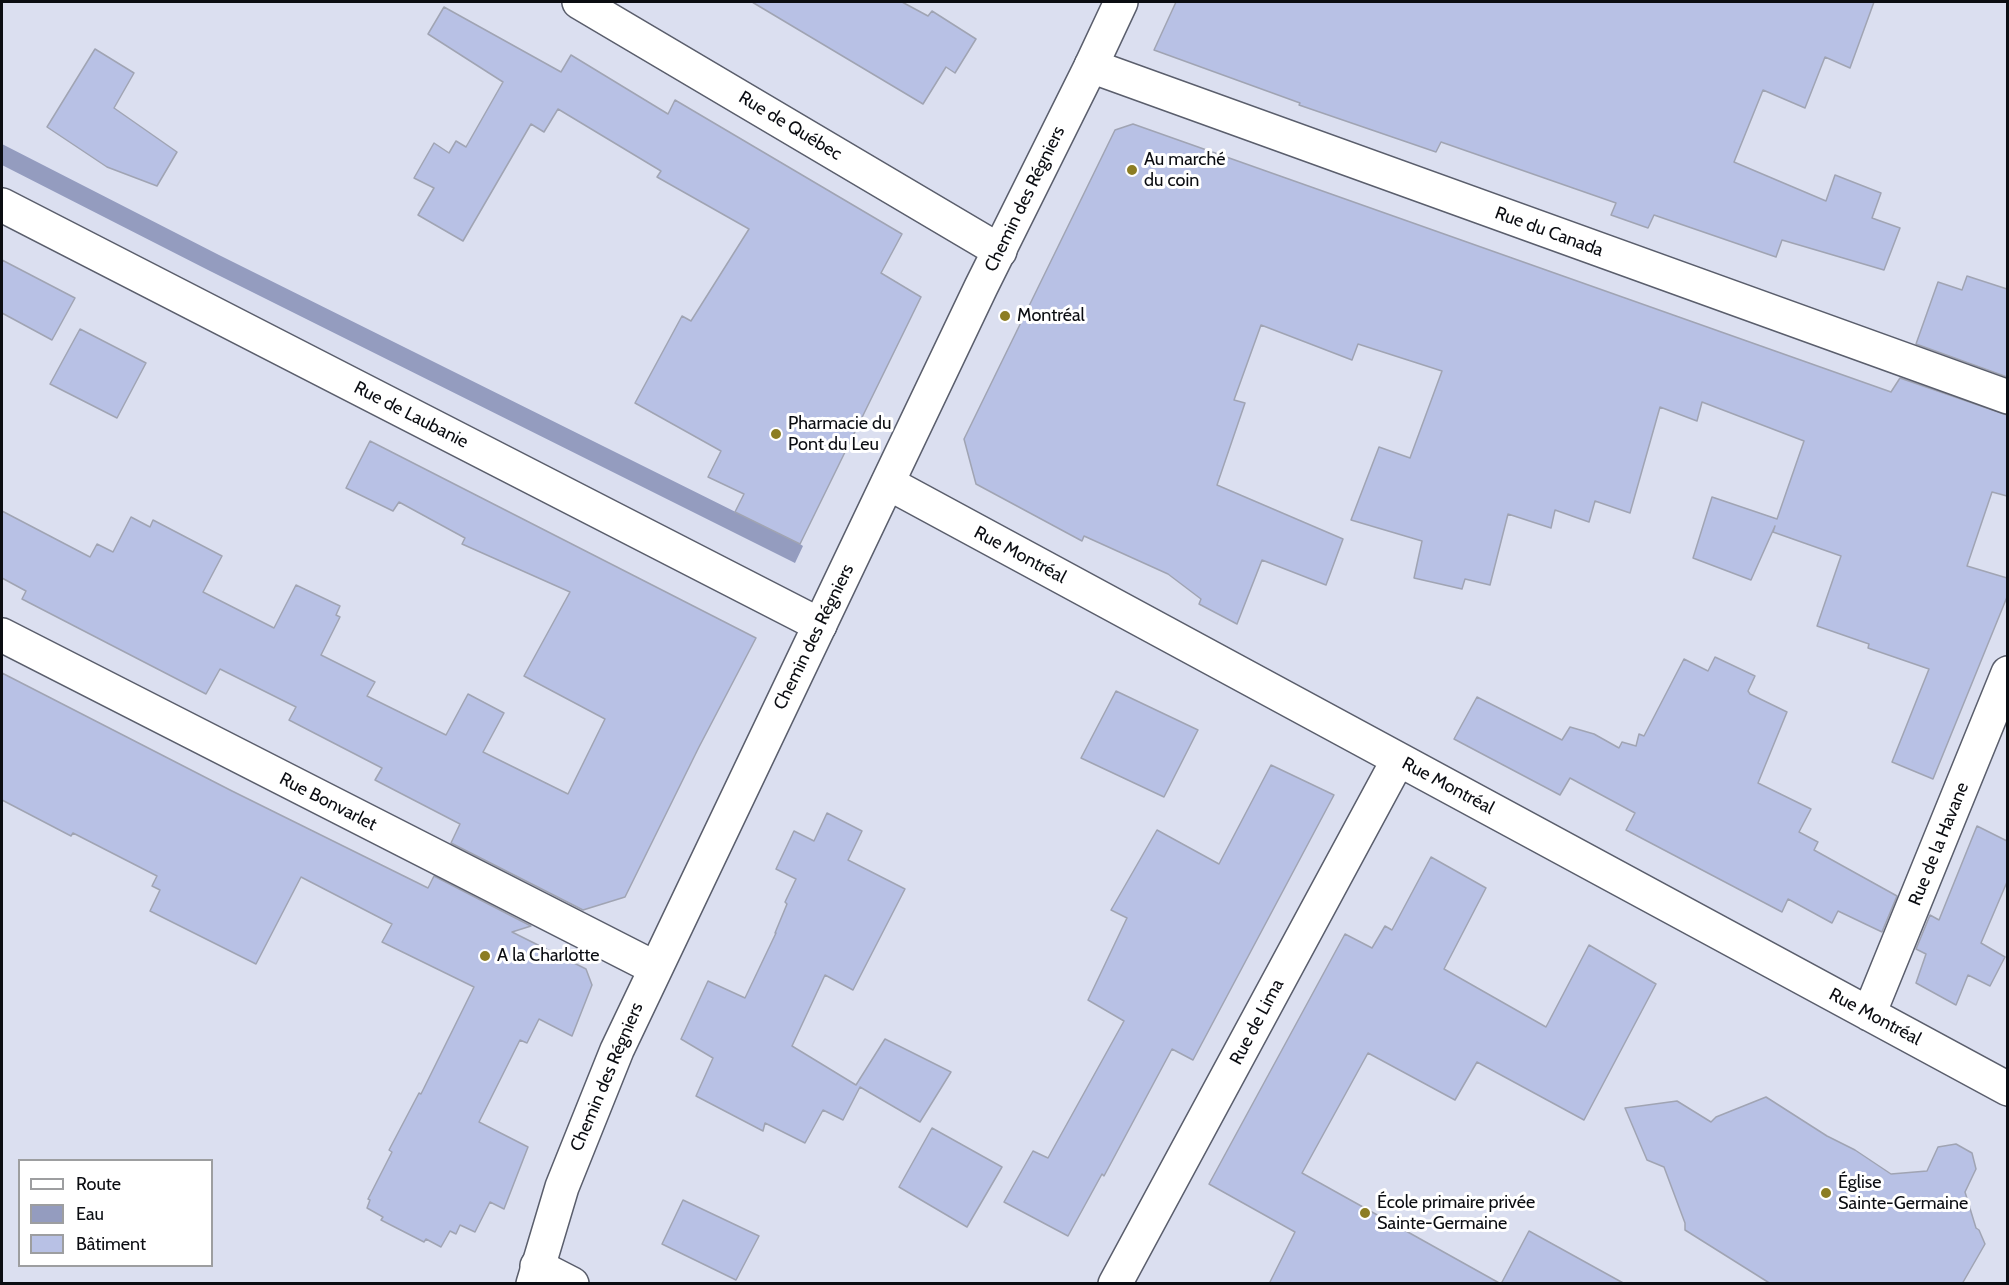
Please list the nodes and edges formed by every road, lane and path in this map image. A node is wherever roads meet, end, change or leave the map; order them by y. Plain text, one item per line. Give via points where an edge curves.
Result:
1 (579, 2) edge
2 (1121, 2) edge
3 (1091, 66) junction
4 (2, 205) edge
5 (1000, 251) junction
6 (2007, 397) edge
7 (888, 483) junction
8 (820, 625) junction
9 (2, 635) edge
10 (2007, 673) edge
11 (1398, 760) junction
12 (655, 968) junction
13 (1869, 1014) junction
14 (2007, 1089) edge
15 (535, 1275) edge
16 (572, 1284) edge
17 (1115, 1284) edge

1 - 5 street, Rue de Québec
2 - 3 street, Chemin des Régniers
3 - 5 street, Chemin des Régniers
3 - 6 street, Rue du Canada
4 - 8 street, Rue de Laubanie
5 - 7 street, Chemin des Régniers
7 - 8 street, Chemin des Régniers
7 - 11 street, Rue Montréal
8 - 12 street, Chemin des Régniers
9 - 12 street, Rue Bonvarlet
10 - 13 street, Rue de la Havane
11 - 13 street, Rue Montréal
11 - 17 street, Rue de Lima
12 - 15 street, Chemin des Régniers via 578,1143
13 - 14 street, Rue Montréal
15 - 16 street

